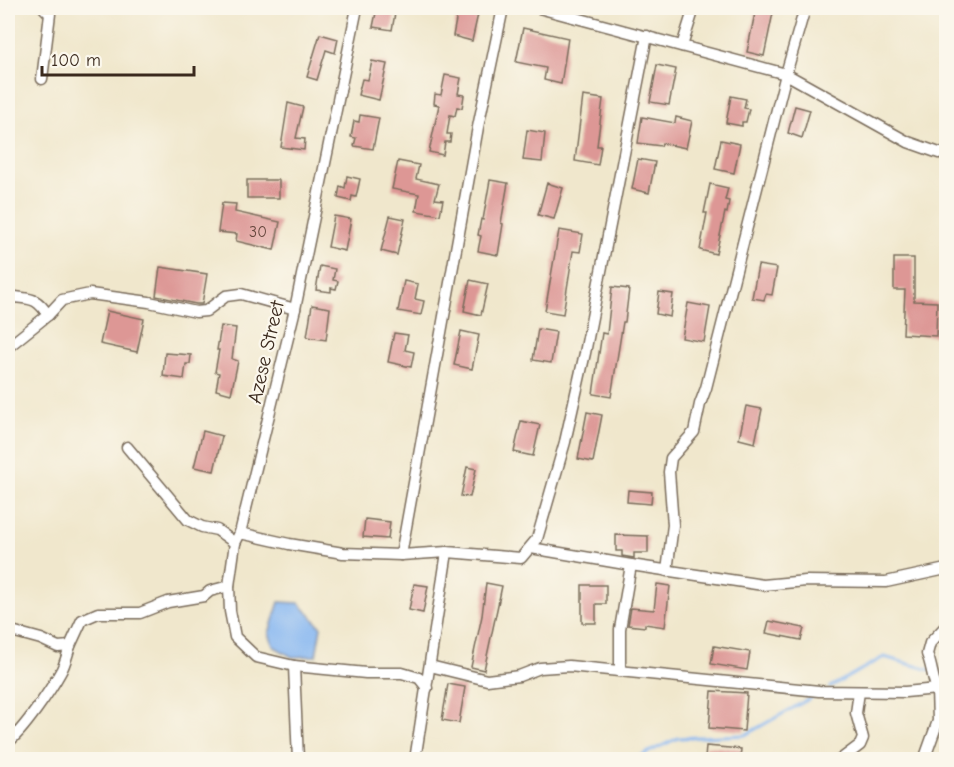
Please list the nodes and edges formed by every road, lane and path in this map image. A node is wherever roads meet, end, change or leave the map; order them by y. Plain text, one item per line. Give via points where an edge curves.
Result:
1 (44, 8) edge
2 (357, 8) edge
3 (503, 8) edge
4 (539, 8) edge
5 (694, 8) edge
6 (805, 8) edge
7 (647, 36) junction
8 (682, 46) junction
9 (786, 74) junction
10 (42, 79) dead end
11 (946, 153) edge
12 (8, 296) edge
13 (295, 309) junction
14 (48, 315) junction
15 (8, 347) edge
16 (127, 447) dead end
17 (238, 538) junction
18 (531, 548) junction
19 (447, 552) junction
20 (401, 555) junction
21 (631, 565) junction
22 (946, 568) edge
23 (668, 571) junction
24 (229, 586) junction
25 (946, 626) edge
26 (8, 630) edge
27 (70, 646) junction
28 (294, 666) junction
29 (430, 666) junction
30 (620, 670) junction
31 (427, 688) junction
32 (942, 691) edge
33 (859, 692) junction
34 (8, 742) edge
35 (298, 759) edge
36 (415, 759) edge
37 (840, 759) edge
38 (924, 759) edge

1 - 10 street via 50,14
2 - 13 street, Azese Street
3 - 20 street
4 - 7 street
5 - 8 street
6 - 9 street
7 - 8 street
7 - 18 street via 566,442
8 - 9 street
9 - 11 street via 908,142
9 - 23 street via 694,432 671,458 673,525
12 - 14 street via 32,299
13 - 14 street via 241,294 226,296 206,311 196,312 90,294 62,300
13 - 17 street, Azese Street
14 - 15 street
16 - 17 street via 188,520
17 - 20 street via 343,553
17 - 24 street, Azese Street
18 - 19 street via 521,558
18 - 21 street
19 - 20 street
19 - 29 street
21 - 23 street
21 - 30 street via 620,629
22 - 23 street via 886,582 763,585
24 - 27 street via 140,613 99,613 82,620
24 - 28 street, Azese Street via 235,637 255,657
25 - 32 street via 930,643 927,654 933,680
26 - 27 street via 58,647
27 - 34 street via 61,672
28 - 31 street, Azese Street via 402,673 418,678
28 - 35 street
29 - 30 street via 487,680 519,676 540,668
29 - 31 street
30 - 33 street
31 - 36 street
32 - 33 street
32 - 38 street via 938,721
33 - 37 street via 856,713 863,738 860,745

